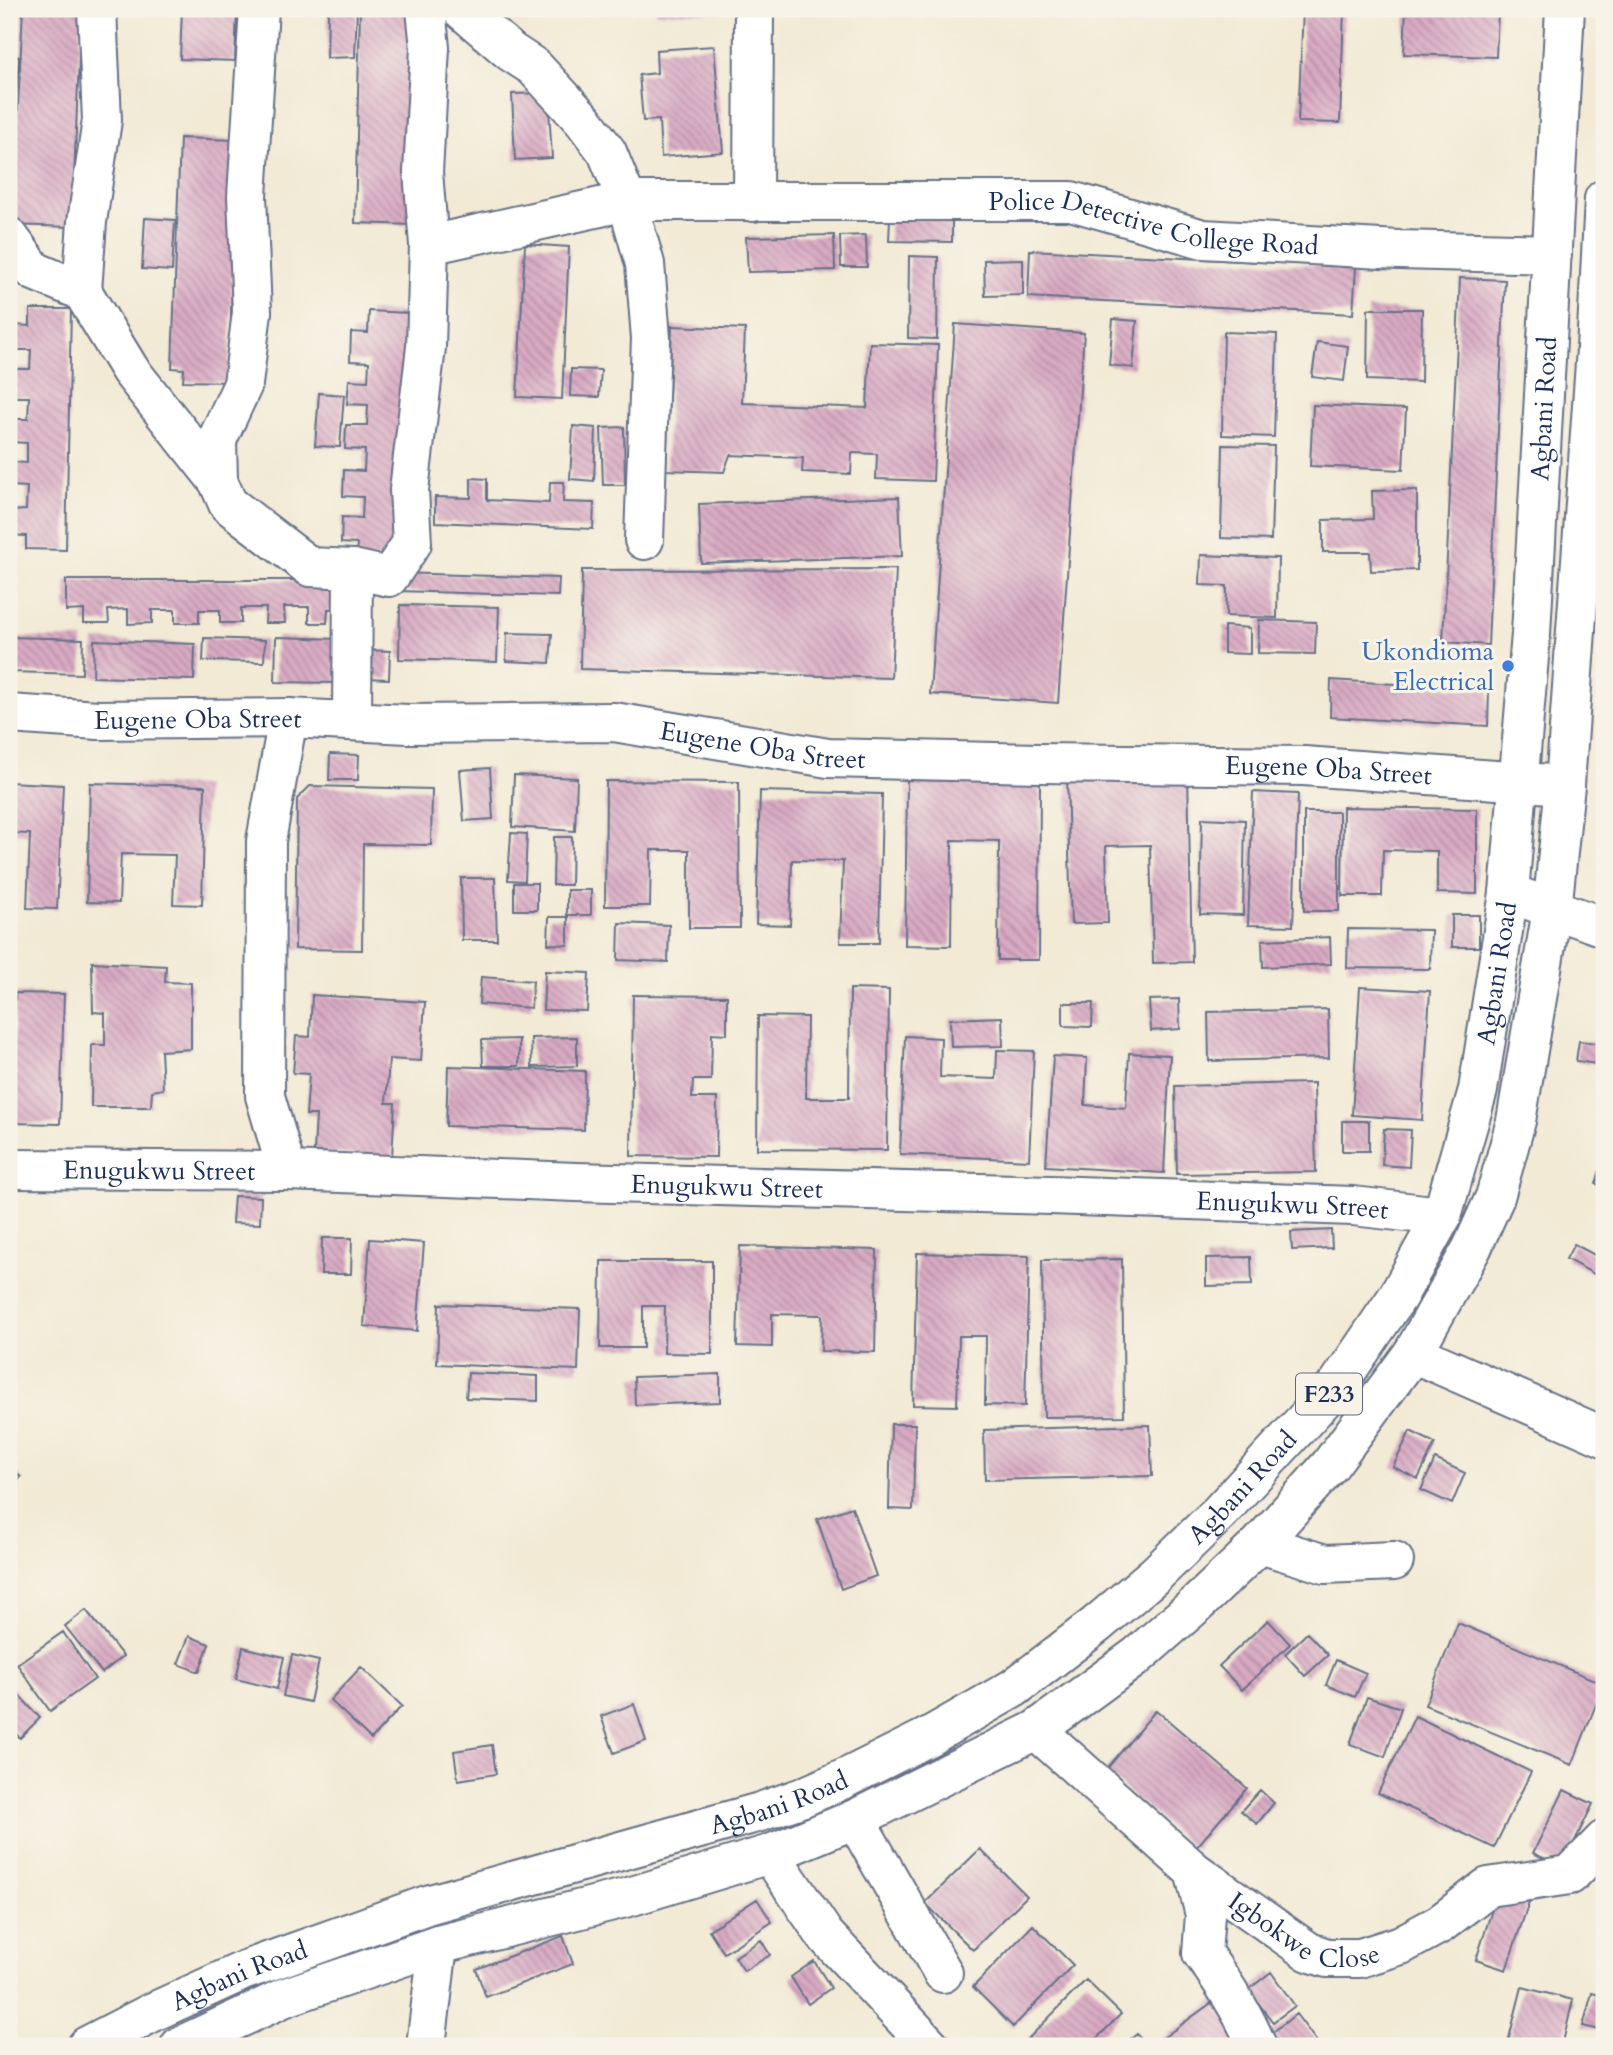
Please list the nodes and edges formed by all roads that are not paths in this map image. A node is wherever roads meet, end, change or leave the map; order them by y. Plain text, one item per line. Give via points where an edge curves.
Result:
1 (97, 9) edge
2 (259, 9) edge
3 (426, 9) edge
4 (461, 9) edge
5 (754, 9) edge
6 (1566, 9) edge
7 (1604, 199) edge
8 (627, 201) junction
9 (753, 202) junction
10 (9, 237) edge
11 (429, 245) junction
12 (1552, 254) junction
13 (82, 291) junction
14 (218, 481) junction
15 (644, 540) dead end
16 (353, 569) junction
17 (9, 714) edge
18 (288, 718) junction
19 (352, 721) junction
20 (1518, 781) junction
21 (1565, 785) junction
22 (1509, 893) junction
23 (1552, 910) junction
24 (1604, 927) edge
25 (9, 1169) edge
26 (287, 1171) junction
27 (1442, 1216) junction
28 (1413, 1353) junction
29 (1604, 1437) edge
30 (1259, 1544) junction
31 (1394, 1561) dead end
32 (1036, 1730) junction
33 (855, 1819) junction
34 (1604, 1840) edge
35 (770, 1854) junction
36 (1194, 1871) junction
37 (438, 1945) junction
38 (943, 1973) dead end
39 (87, 2046) edge
40 (180, 2046) edge
41 (426, 2046) edge
42 (930, 2046) edge
43 (1257, 2046) edge

1 - 13 street via 102,120
2 - 14 street via 247,196 251,312 243,384 217,440
3 - 11 street via 430,48 423,172
4 - 8 street via 534,67 583,120 607,152
5 - 9 street
6 - 12 street, Agbani Road / F233
7 - 21 street, Agbani Road / F233
8 - 9 street, Police Detective College Road
8 - 11 street, Police Detective College Road
8 - 15 street via 645,264 651,338
9 - 12 street, Police Detective College Road via 1071,201 1203,239
10 - 13 street via 34,271
11 - 16 street via 426,347 410,490 412,543 389,577
12 - 20 street, Agbani Road / F233 via 1531,634
13 - 14 street via 130,370
14 - 16 street via 228,505 310,567
16 - 19 street
17 - 18 street, Eugene Oba Street via 98,720
18 - 19 street, Eugene Oba Street
18 - 26 street via 267,841 265,1083
19 - 20 street, Eugene Oba Street via 614,722 828,758 1304,766
20 - 21 street, Eugene Oba Street
20 - 22 street, Agbani Road / F233
21 - 23 street, Agbani Road / F233
22 - 23 street
22 - 27 street, Agbani Road / F233 via 1478,1090
23 - 24 street
23 - 28 street, Agbani Road / F233 via 1516,1121 1495,1197
25 - 26 street, Enugukwu Street
26 - 27 street, Enugukwu Street via 1283,1203
27 - 39 street, Agbani Road / F233 via 1398,1296 1338,1384 1156,1574 1014,1688 930,1736 803,1797 427,1905 245,1970
28 - 29 street
28 - 30 street, Agbani Road / F233 via 1330,1465
30 - 31 street via 1325,1564
30 - 32 street, Agbani Road / F233 via 1137,1657
32 - 33 street, Agbani Road / F233
32 - 36 street, Igbokwe Close
33 - 35 street, Agbani Road / F233
33 - 38 street
34 - 36 street, Igbokwe Close via 1570,1875 1488,1887 1430,1929 1401,1945 1360,1958 1327,1958 1309,1952
35 - 37 street, Agbani Road / F233 via 629,1897
35 - 42 street via 825,1936
36 - 43 street via 1205,1916 1202,1953 1225,1983
37 - 40 street, Agbani Road / F233 via 283,1998
37 - 41 street

